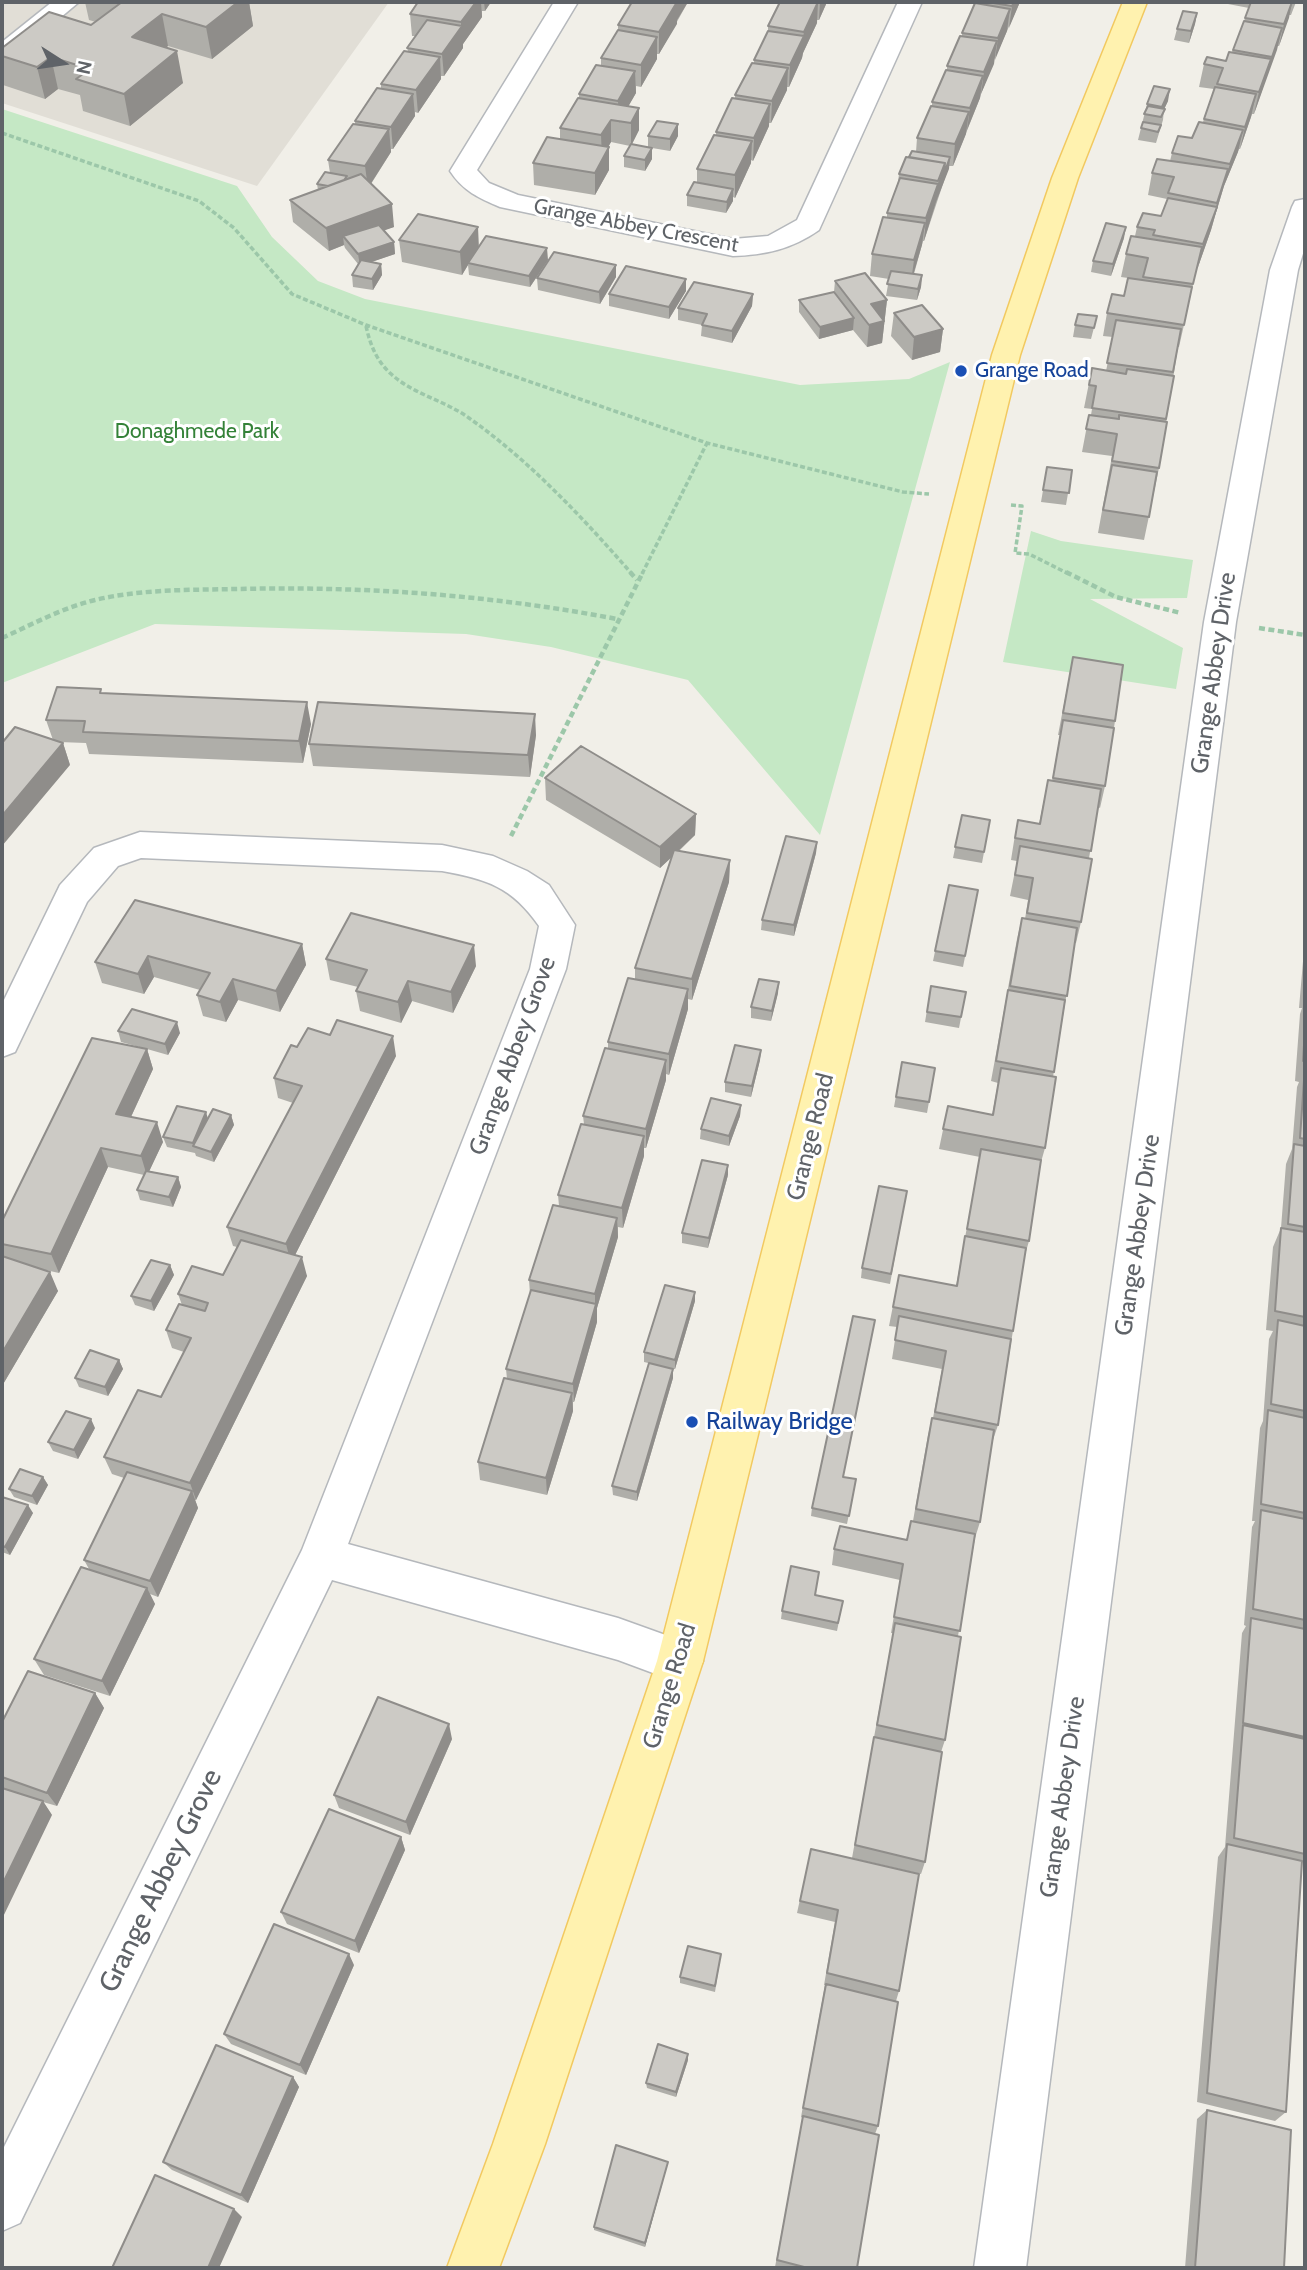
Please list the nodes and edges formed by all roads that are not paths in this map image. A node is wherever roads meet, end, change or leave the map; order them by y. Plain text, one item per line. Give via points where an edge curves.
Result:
1 (67, 2) edge
2 (566, 2) edge
3 (910, 2) edge
4 (1135, 2) edge
5 (2, 54) edge
6 (1305, 207) edge
7 (2, 1042) edge
8 (321, 1557) junction
9 (680, 1661) junction
10 (2, 2205) edge
11 (473, 2268) edge
12 (1000, 2268) edge

1 - 5 street
2 - 3 street, Grange Abbey Crescent via 463,171 480,189 510,201 720,247 755,248 790,239 809,224
4 - 9 main road, Grange Road via 1065,178 1010,342
6 - 12 street, Grange Abbey Drive via 1284,270 1220,622
7 - 8 street, Grange Abbey Grove via 73,894 106,857 140,845 442,858 481,865 536,894 557,925 548,969
8 - 9 street via 605,1635
8 - 10 street, Grange Abbey Grove
9 - 11 main road, Grange Road via 519,2144

